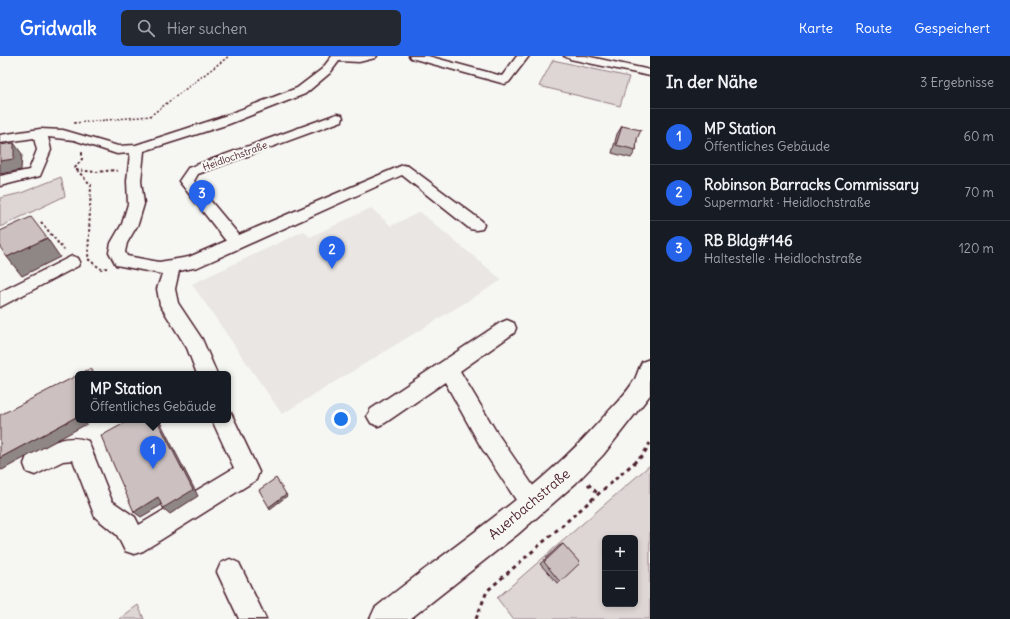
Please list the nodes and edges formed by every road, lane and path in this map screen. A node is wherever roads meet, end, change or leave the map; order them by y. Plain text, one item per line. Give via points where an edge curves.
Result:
1 (229, 56) edge
2 (371, 56) edge
3 (415, 56) edge
4 (570, 56) edge
5 (622, 56) edge
6 (338, 57) edge
7 (520, 57) edge
8 (624, 68) junction
9 (650, 74) edge
10 (337, 118) dead end
11 (73, 123) dead end
12 (40, 133) junction
13 (0, 138) edge
14 (137, 149) junction
15 (79, 150) dead end
16 (0, 181) edge
17 (41, 222) dead end
18 (476, 225) dead end
19 (236, 243) junction
20 (122, 261) junction
21 (71, 262) joint
22 (172, 266) junction
23 (0, 300) edge
24 (507, 328) dead end
25 (448, 369) junction
26 (650, 369) edge
27 (206, 371) edge
28 (378, 416) dead end
29 (224, 423) edge
30 (650, 443) edge
31 (35, 464) dead end
32 (532, 504) junction
33 (230, 572) dead end
34 (253, 619) edge
35 (386, 619) edge
36 (476, 619) edge

1 - 11 path via 150,116
2 - 6 street via 359,59
3 - 7 street via 505,80
4 - 8 street
5 - 8 street
6 - 14 street via 326,71 301,91 224,121
8 - 9 street
10 - 19 street, Heidlochstraße via 194,171 186,181
12 - 13 street
12 - 14 street via 77,137 117,150
12 - 16 street via 44,150 35,173
14 - 20 street via 134,181 136,204 130,224 119,243 118,252
15 - 20 path via 83,153 82,160 75,168 91,185 88,259 101,269 116,266
17 - 21 path via 69,256 65,258
18 - 19 street via 403,169
19 - 22 street via 192,263
20 - 22 street via 147,266
21 - 23 street via 53,280
22 - 27 street via 166,289 169,305 195,345
24 - 25 street
25 - 28 street
25 - 32 street via 489,440
26 - 32 main road, Auerbachstraße via 643,386 604,436
29 - 31 street via 248,472 134,542 126,526 103,509 80,449 60,450
30 - 36 path via 643,455 599,495 487,591
32 - 35 main road, Auerbachstraße
33 - 34 street

